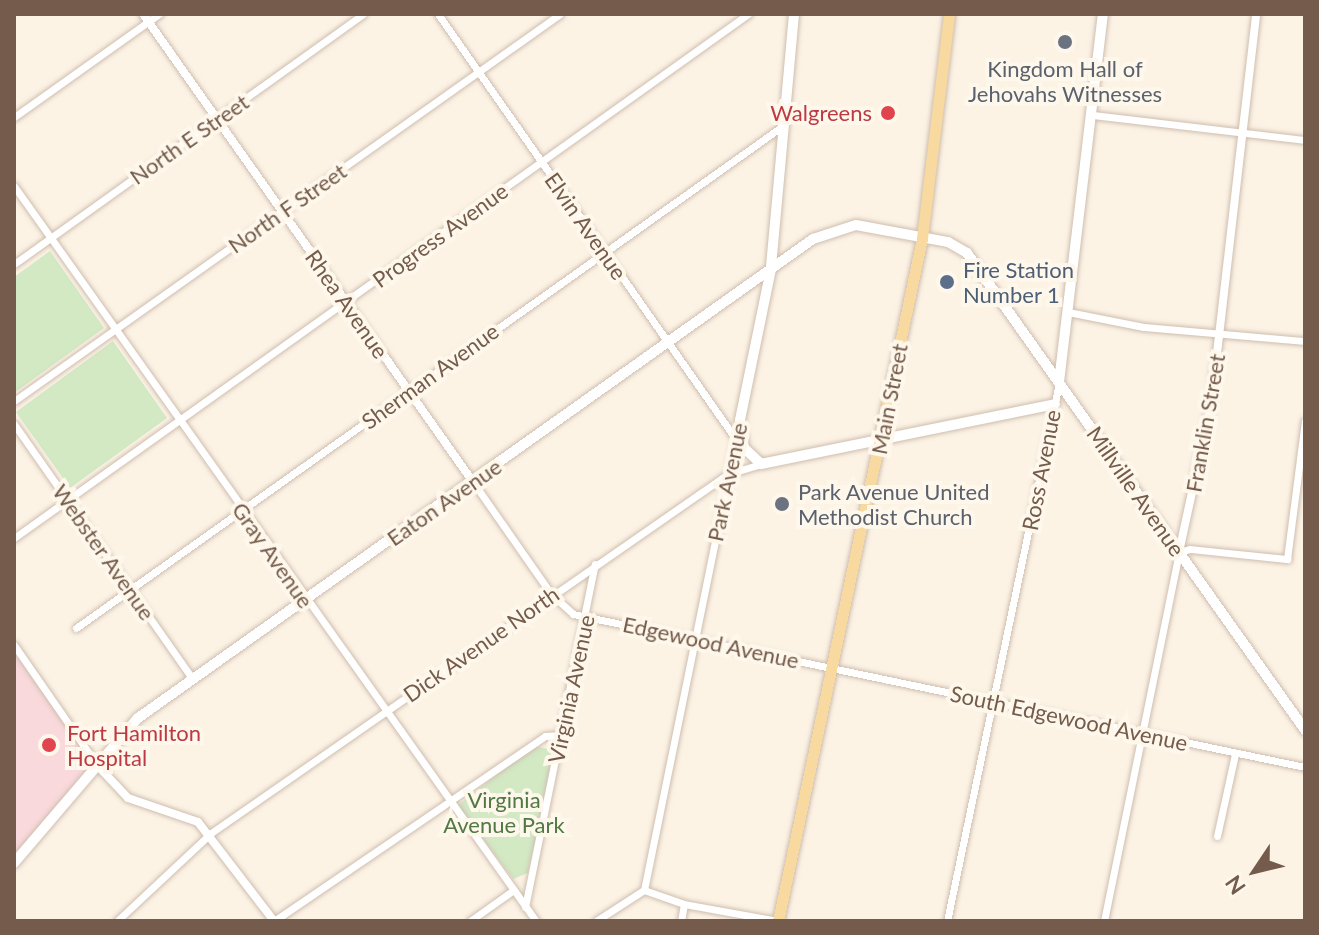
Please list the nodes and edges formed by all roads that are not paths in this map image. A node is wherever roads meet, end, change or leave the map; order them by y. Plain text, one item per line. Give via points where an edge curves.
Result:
1 (159, 14) edge
2 (363, 14) edge
3 (438, 14) edge
4 (560, 14) edge
5 (748, 14) edge
6 (794, 14) edge
7 (949, 14) edge
8 (1103, 14) edge
9 (1256, 14) edge
10 (146, 18) edge
11 (479, 72) junction
12 (1092, 115) junction
13 (14, 117) edge
14 (217, 120) junction
15 (784, 125) junction
16 (1242, 132) junction
17 (1305, 140) edge
18 (541, 161) junction
19 (14, 186) edge
20 (282, 211) junction
21 (51, 238) junction
22 (922, 238) junction
23 (603, 250) junction
24 (14, 264) edge
25 (771, 269) junction
26 (346, 303) junction
27 (1068, 312) junction
28 (115, 329) junction
29 (1221, 331) junction
30 (1305, 341) edge
31 (667, 343) junction
32 (1059, 382) junction
33 (409, 391) junction
34 (14, 401) edge
35 (1055, 404) junction
36 (179, 420) junction
37 (740, 420) junction
38 (1305, 421) edge
39 (14, 424) edge
40 (735, 438) junction
41 (882, 438) junction
42 (761, 464) junction
43 (728, 474) junction
44 (473, 482) junction
45 (67, 499) junction
46 (242, 510) junction
47 (14, 538) edge
48 (1179, 552) junction
49 (595, 564) junction
50 (130, 590) junction
51 (551, 594) junction
52 (306, 600) junction
53 (588, 616) junction
54 (76, 628) dead end
55 (695, 639) junction
56 (14, 645) edge
57 (833, 668) junction
58 (193, 680) junction
59 (994, 702) junction
60 (386, 711) junction
61 (1305, 730) edge
62 (1142, 733) junction
63 (561, 735) junction
64 (1235, 754) junction
65 (97, 765) junction
66 (1305, 767) edge
67 (449, 801) junction
68 (211, 833) junction
69 (1217, 836) dead end
70 (14, 863) edge
71 (644, 890) junction
72 (512, 891) junction
73 (684, 904) junction
74 (525, 907) junction
75 (117, 921) edge
76 (274, 921) edge
77 (470, 921) edge
78 (536, 921) edge
79 (596, 921) edge
80 (681, 921) edge
81 (778, 921) edge
82 (947, 921) edge
83 (1104, 921) edge

1 - 10 street
2 - 14 street, North E Street
3 - 11 street, Elvin Avenue
4 - 11 street, North F Street
5 - 18 street, Progress Avenue
6 - 15 main road, Park Avenue
7 - 22 main road, Main Street
8 - 12 main road, Ross Avenue
9 - 16 street, Franklin Street
10 - 13 street
10 - 14 street, Rhea Avenue
11 - 18 street, Elvin Avenue
11 - 20 street, North F Street
12 - 16 street
12 - 27 main road, Ross Avenue
14 - 20 street, Rhea Avenue
14 - 21 street, North E Street
15 - 23 street, Sherman Avenue
15 - 25 main road, Park Avenue
16 - 17 street
16 - 29 street, Franklin Street
18 - 23 street, Elvin Avenue
18 - 26 street, Progress Avenue
19 - 21 street, Gray Avenue
20 - 26 street, Rhea Avenue
20 - 28 street, North F Street
21 - 24 street, North E Street
21 - 28 street, Gray Avenue
22 - 25 main road, Eaton Avenue via 850,226 813,239
22 - 32 main road, Millville Avenue via 948,242 967,253
22 - 41 main road, Main Street
23 - 31 street, Elvin Avenue
23 - 33 street, Sherman Avenue
25 - 31 main road, Eaton Avenue
25 - 37 main road, Park Avenue
26 - 33 street, Rhea Avenue
26 - 36 street, Progress Avenue
27 - 29 street via 1144,327
27 - 32 main road, Ross Avenue
28 - 34 street, North F Street
28 - 36 street, Gray Avenue
29 - 30 street
29 - 48 street, Franklin Street
31 - 40 street, Elvin Avenue
31 - 44 main road, Eaton Avenue
32 - 35 street, Ross Avenue
32 - 48 main road, Millville Avenue
33 - 44 street, Rhea Avenue
33 - 46 street, Sherman Avenue
35 - 41 main road, Dick Avenue North
35 - 59 street, Ross Avenue
36 - 45 street, Progress Avenue
36 - 46 street, Gray Avenue
37 - 40 street, Park Avenue
37 - 42 main road via 744,448
38 - 48 street via 1287,559
39 - 45 street, Webster Avenue
40 - 43 street, Park Avenue
41 - 42 main road, Dick Avenue North
41 - 57 main road, Main Street
42 - 43 street, Dick Avenue North
43 - 49 street, Dick Avenue North
43 - 55 street, Park Avenue
44 - 51 street, Rhea Avenue
44 - 52 main road, Eaton Avenue
45 - 47 street, Progress Avenue
45 - 50 street, Webster Avenue
46 - 50 street, Sherman Avenue
46 - 52 street, Gray Avenue
48 - 61 main road, Millville Avenue
48 - 62 street, Franklin Street
49 - 51 street, Dick Avenue North
49 - 53 street, Virginia Avenue
50 - 54 street, Sherman Avenue
50 - 58 street, Webster Avenue
51 - 53 street, Edgewood Avenue via 562,608
51 - 60 street, Dick Avenue North
52 - 58 main road, Eaton Avenue
52 - 60 street, Gray Avenue
53 - 55 street, Edgewood Avenue
53 - 63 street, Virginia Avenue
55 - 57 street, Edgewood Avenue
55 - 71 street, Park Avenue
56 - 65 street
57 - 59 street, South Edgewood Avenue
57 - 81 main road, Main Street
58 - 65 main road, Eaton Avenue via 138,718
59 - 62 street, South Edgewood Avenue
59 - 82 street, Ross Avenue
60 - 67 street, Gray Avenue
60 - 68 street, Dick Avenue North
62 - 64 street, South Edgewood Avenue
62 - 83 street, Franklin Street
63 - 67 street via 545,736
63 - 74 street, Virginia Avenue
64 - 66 street, South Edgewood Avenue
64 - 69 street
65 - 68 street via 128,798 184,813
65 - 70 main road, Eaton Avenue
67 - 72 street, Gray Avenue
67 - 76 street
68 - 75 street, Dick Avenue North
68 - 76 street
71 - 73 street
71 - 79 street
72 - 74 street, Gray Avenue
72 - 77 street
73 - 80 street
73 - 81 street
74 - 78 street, Gray Avenue

